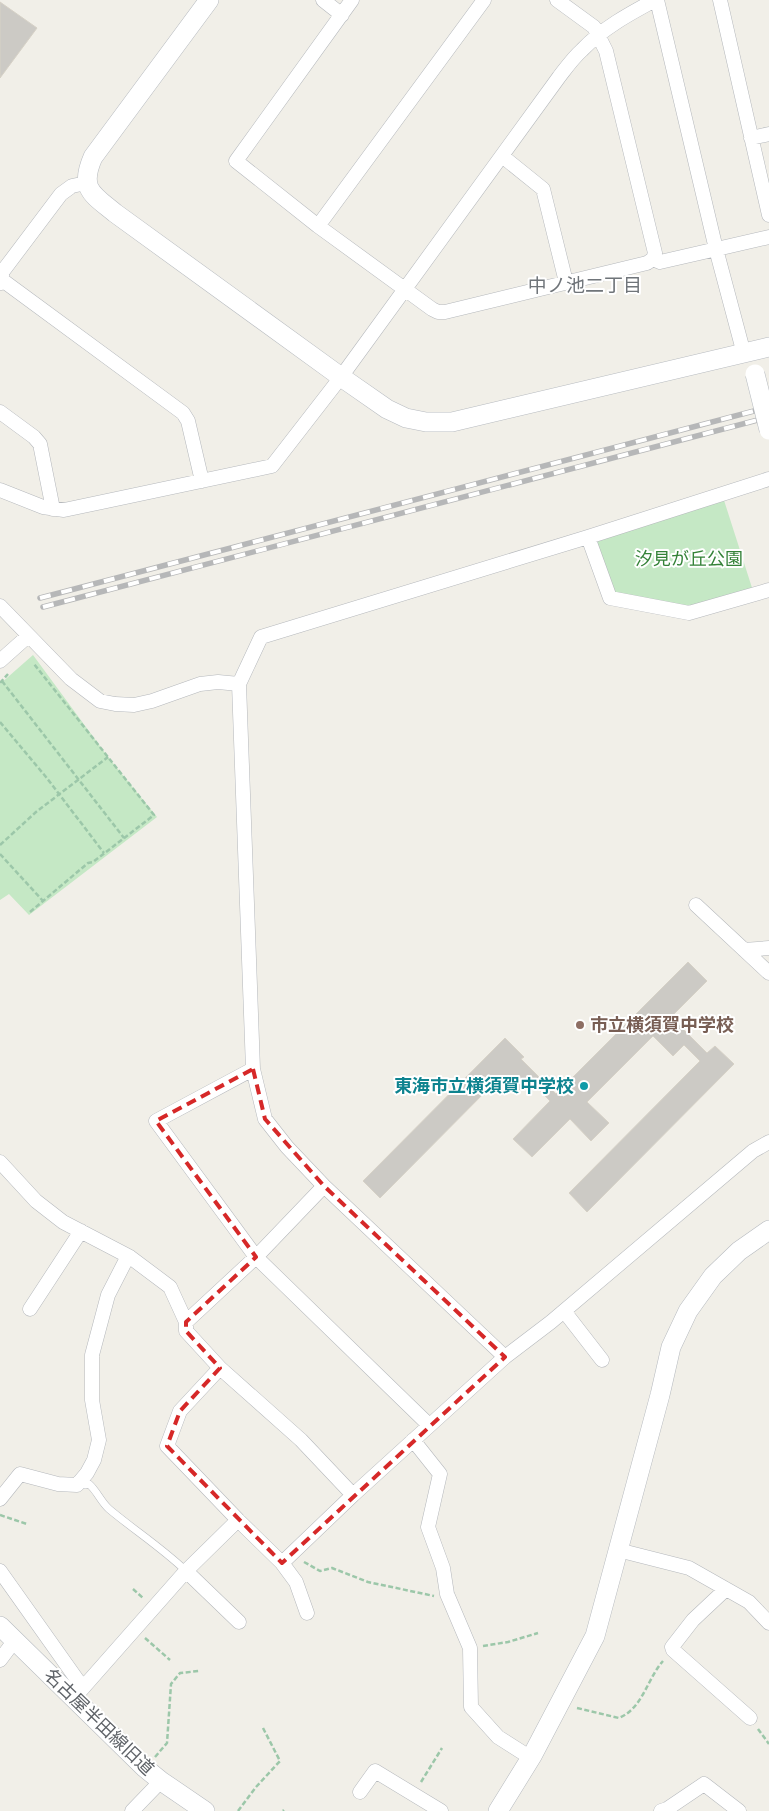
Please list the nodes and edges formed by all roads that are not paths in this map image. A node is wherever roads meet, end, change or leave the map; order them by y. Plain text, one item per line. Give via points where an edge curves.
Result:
1 (208, 0) edge
2 (323, 0) edge
3 (352, 0) edge
4 (484, 0) edge
5 (557, 0) edge
6 (656, 0) edge
7 (720, 0) edge
8 (342, 15) junction
9 (599, 36) junction
10 (769, 134) edge
11 (751, 138) junction
12 (502, 156) junction
13 (86, 183) junction
14 (769, 215) edge
15 (318, 226) junction
16 (769, 237) edge
17 (716, 250) junction
18 (653, 259) junction
19 (566, 282) junction
20 (0, 283) edge
21 (405, 288) junction
22 (769, 348) edge
23 (746, 354) junction
24 (341, 378) junction
25 (0, 412) edge
26 (769, 430) edge
27 (769, 479) edge
28 (202, 481) junction
29 (0, 490) edge
30 (53, 509) junction
31 (588, 537) junction
32 (769, 590) edge
33 (0, 606) edge
34 (28, 636) junction
35 (0, 661) edge
36 (238, 684) junction
37 (696, 905) dead end
38 (769, 948) edge
39 (744, 950) junction
40 (769, 973) edge
41 (253, 1069) junction
42 (769, 1142) edge
43 (0, 1162) edge
44 (324, 1186) junction
45 (769, 1230) edge
46 (81, 1231) junction
47 (128, 1256) junction
48 (256, 1257) junction
49 (30, 1309) dead end
50 (564, 1311) junction
51 (186, 1322) junction
52 (505, 1358) junction
53 (602, 1360) dead end
54 (220, 1368) junction
55 (429, 1425) junction
56 (413, 1440) junction
57 (80, 1480) junction
58 (353, 1496) junction
59 (0, 1499) edge
60 (238, 1520) junction
61 (618, 1550) junction
62 (282, 1563) junction
63 (0, 1571) edge
64 (186, 1571) junction
65 (726, 1588) junction
66 (307, 1612) dead end
67 (239, 1622) dead end
68 (769, 1623) edge
69 (0, 1626) edge
70 (15, 1640) junction
71 (0, 1660) edge
72 (79, 1693) junction
73 (750, 1718) road end
74 (531, 1758) junction
75 (160, 1781) junction
76 (360, 1792) dead end
77 (132, 1811) edge
78 (205, 1811) edge
79 (441, 1811) edge
80 (498, 1811) edge
81 (661, 1811) edge
82 (739, 1811) edge

1 - 13 street via 93,157
2 - 8 street
3 - 8 street
4 - 15 street
5 - 9 street via 594,27
6 - 9 street via 625,15
6 - 17 street
7 - 11 street
8 - 15 street via 236,161
9 - 12 street via 559,77
9 - 18 street via 606,51 655,253
10 - 11 street
11 - 14 street
12 - 19 street via 543,189
12 - 21 street
13 - 20 street via 72,186 61,194 3,271
13 - 24 street via 92,193 115,213
15 - 21 street
16 - 17 street
17 - 18 street via 660,262
17 - 23 street
18 - 19 street
19 - 21 street via 438,312
20 - 28 street via 10,285 183,413 188,421
21 - 24 street
22 - 23 street
23 - 24 street via 452,422 406,418
23 - 26 street, bridge via 755,374
24 - 28 street via 272,466
25 - 30 street via 40,444
27 - 31 street
28 - 30 street via 64,510
29 - 30 street
31 - 32 street via 610,598 689,613
31 - 36 street via 261,637
33 - 34 street
34 - 35 street
34 - 36 street via 71,679 100,701 134,705 200,684
36 - 41 street
37 - 39 street
38 - 39 street
39 - 40 street
41 - 44 street via 265,1119
41 - 48 street via 156,1121
42 - 50 street via 753,1151
43 - 46 street via 36,1201
44 - 48 street
44 - 52 street
45 - 61 street via 739,1251 713,1276 688,1311 671,1347
46 - 47 street
46 - 49 street
47 - 51 street via 170,1287
47 - 57 street via 108,1295 92,1355 92,1400 99,1440 94,1460
48 - 51 street
48 - 55 street
50 - 52 street
50 - 53 street
51 - 54 street via 186,1331
52 - 55 street
54 - 58 street via 300,1440
54 - 60 street via 180,1411 167,1446
55 - 56 street
56 - 58 street
56 - 74 street via 440,1474 428,1527 443,1568 447,1594 470,1648 471,1707 498,1737
57 - 59 street via 77,1485 58,1484 20,1474
57 - 64 lane via 92,1487 106,1507
58 - 62 street
60 - 62 street
60 - 64 street
61 - 65 street via 689,1568
61 - 74 street via 595,1636
62 - 66 street via 296,1582
63 - 72 street
64 - 67 street
64 - 72 street
65 - 68 street via 749,1602
65 - 73 street via 693,1620 672,1647
69 - 70 street, 名古屋半田線旧道
70 - 71 street
70 - 72 street, 名古屋半田線旧道
72 - 75 street, 名古屋半田線旧道
74 - 80 street
75 - 77 street
75 - 78 street, 名古屋半田線旧道
76 - 79 street via 375,1771
81 - 82 street via 704,1784

